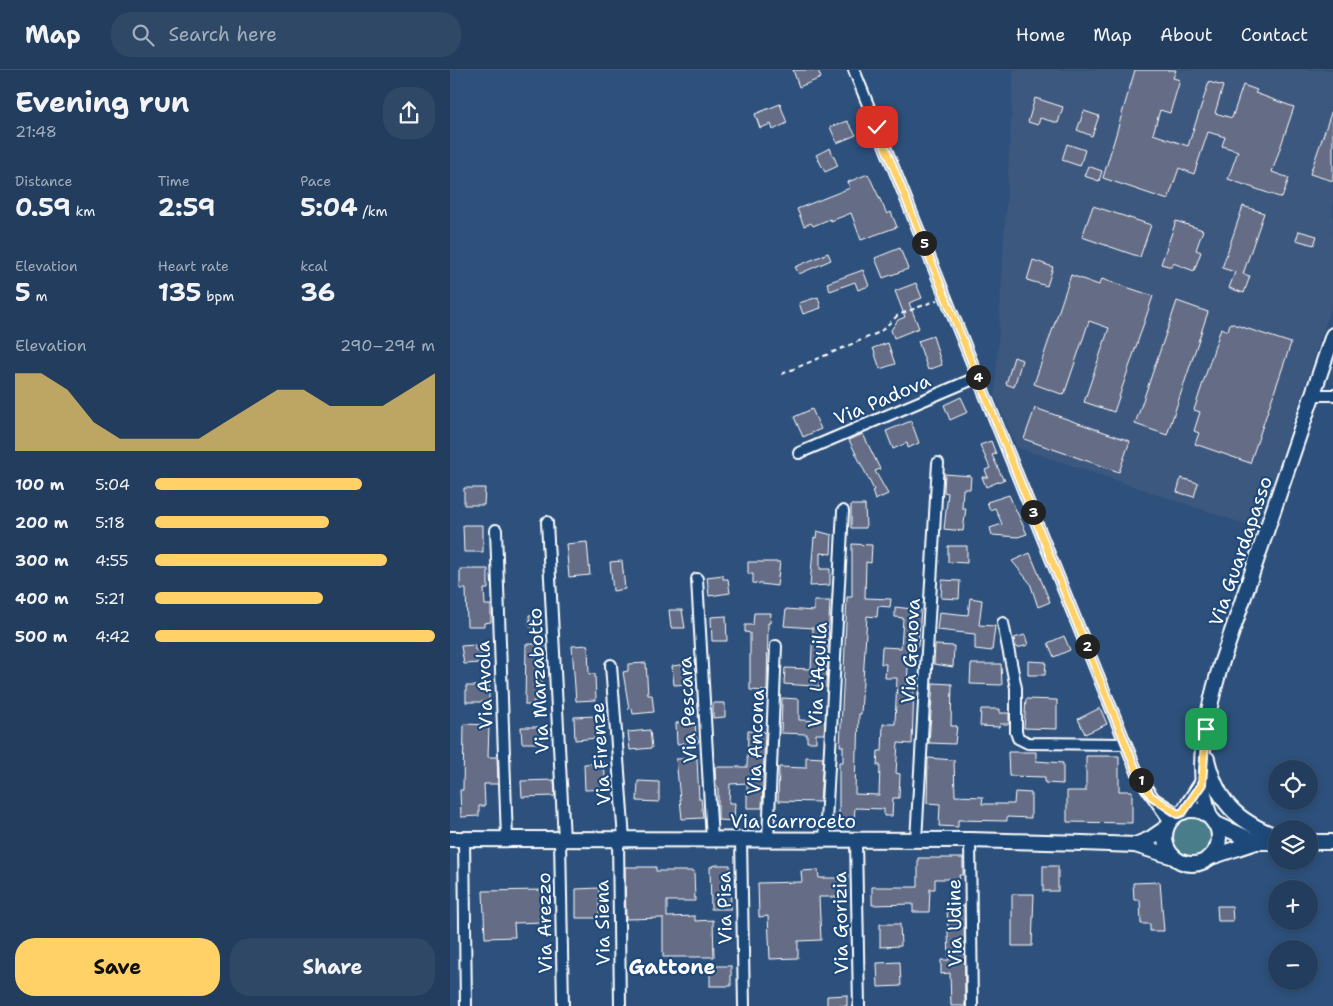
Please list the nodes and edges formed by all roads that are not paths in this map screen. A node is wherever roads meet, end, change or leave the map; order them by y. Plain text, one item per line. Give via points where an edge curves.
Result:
1 (854, 70) edge
2 (1333, 335) edge
3 (978, 377) junction
4 (1313, 395) junction
5 (1333, 395) edge
6 (799, 453) dead end
7 (938, 463) dead end
8 (843, 511) dead end
9 (546, 522) dead end
10 (496, 530) dead end
11 (697, 579) dead end
12 (1003, 623) dead end
13 (776, 646) dead end
14 (611, 665) dead end
15 (1126, 744) junction
16 (1204, 746) junction
17 (1202, 784) junction
18 (1174, 819) junction
19 (1213, 821) junction
20 (1268, 832) edge
21 (450, 839) edge
22 (464, 839) junction
23 (507, 839) junction
24 (562, 839) junction
25 (621, 839) junction
26 (712, 840) junction
27 (741, 840) junction
28 (768, 840) junction
29 (825, 840) junction
30 (856, 840) junction
31 (916, 840) junction
32 (970, 840) junction
33 (1256, 842) junction
34 (1268, 842) edge
35 (1318, 842) edge
36 (1333, 842) edge
37 (1135, 845) junction
38 (1174, 857) junction
39 (1208, 858) junction
40 (466, 1006) edge
41 (563, 1006) edge
42 (620, 1006) edge
43 (744, 1006) edge
44 (860, 1006) edge
45 (972, 1006) edge

1 - 3 street
2 - 4 street, Via Guardapasso
3 - 6 street, Via Padova
3 - 15 street
4 - 5 street
4 - 16 street, Via Guardapasso via 1220,664
7 - 31 street, Via Genova
8 - 29 street, Via L'Aquila
9 - 24 street, Via Marzabotto
10 - 23 street, Via Avola
11 - 26 street, Via Pescara
12 - 15 street via 1016,688 1018,738 1028,743
13 - 28 street, Via Ancona
14 - 25 street, Via Firenze
15 - 18 street via 1139,777 1151,796
16 - 17 street, Via Guardapasso
16 - 20 street via 1211,776 1230,808 1246,822
17 - 18 street
17 - 19 street, Via Guardapasso via 1204,802
18 - 19 street via 1198,811
18 - 37 street, Via Carroceto via 1150,839
18 - 38 street via 1165,840
19 - 33 street
19 - 39 street via 1218,842
21 - 22 street, Via Carroceto
22 - 23 street, Via Carroceto
22 - 40 street
23 - 24 street, Via Carroceto
24 - 25 street, Via Carroceto
24 - 41 street, Via Arezzo
25 - 26 street, Via Carroceto
25 - 42 street, Via Siena
26 - 27 street, Via Carroceto
27 - 28 street, Via Carroceto
27 - 43 street, Via Pisa
28 - 29 street, Via Carroceto
29 - 30 street, Via Carroceto
30 - 31 street, Via Carroceto
30 - 44 street, Via Gorizia
31 - 32 street, Via Carroceto
32 - 37 street, Via Carroceto
32 - 45 street, Via Udine
33 - 34 street
33 - 39 street
35 - 36 street
37 - 38 street, Via Carroceto
38 - 39 street via 1187,864

